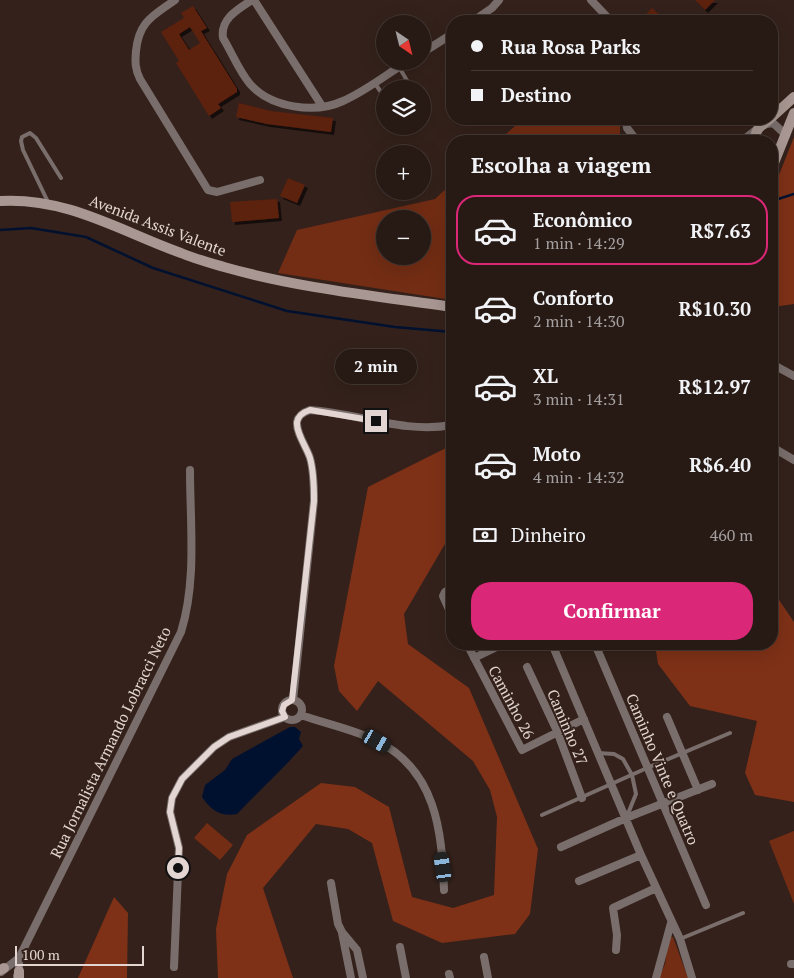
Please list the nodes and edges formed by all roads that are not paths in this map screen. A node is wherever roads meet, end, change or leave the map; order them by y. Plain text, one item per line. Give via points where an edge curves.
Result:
1 (175, 0) edge
2 (253, 0) edge
3 (499, 0) edge
4 (591, 0) edge
5 (482, 15) edge
6 (605, 15) edge
7 (446, 38) edge
8 (431, 47) edge
9 (393, 70) edge
10 (374, 82) junction
11 (376, 85) edge
12 (794, 97) edge
13 (322, 106) junction
14 (778, 112) edge
15 (794, 113) edge
16 (764, 125) edge
17 (775, 125) edge
18 (760, 126) junction
19 (785, 134) junction
20 (749, 135) edge
21 (755, 135) edge
22 (778, 144) edge
23 (61, 178) dead end
24 (260, 180) dead end
25 (0, 201) edge
26 (49, 204) junction
27 (446, 307) edge
28 (778, 367) edge
29 (794, 376) edge
30 (446, 425) edge
31 (778, 451) edge
32 (794, 460) edge
33 (190, 470) dead end
34 (446, 591) edge
35 (446, 603) edge
36 (470, 650) edge
37 (491, 650) edge
38 (555, 650) edge
39 (598, 650) edge
40 (474, 658) junction
41 (526, 667) dead end
42 (292, 700) junction
43 (301, 715) junction
44 (285, 717) junction
45 (667, 717) dead end
46 (584, 719) junction
47 (557, 732) junction
48 (730, 733) dead end
49 (682, 753) junction
50 (598, 754) junction
51 (647, 768) junction
52 (632, 775) junction
53 (712, 784) dead end
54 (612, 785) junction
55 (698, 790) junction
56 (582, 798) junction
57 (662, 804) junction
58 (542, 815) dead end
59 (626, 818) junction
60 (561, 847) dead end
61 (641, 855) junction
62 (579, 881) dead end
63 (331, 883) dead end
64 (656, 888) junction
65 (444, 890) dead end
66 (706, 905) dead end
67 (743, 914) dead end
68 (671, 923) junction
69 (342, 932) junction
70 (680, 939) junction
71 (400, 947) dead end
72 (616, 950) dead end
73 (484, 957) dead end
74 (19, 958) junction
75 (174, 967) dead end
76 (1, 971) edge
77 (18, 976) edge
78 (351, 978) edge
79 (363, 978) edge
80 (406, 978) edge
81 (488, 978) edge
82 (656, 978) edge
83 (692, 978) edge

1 - 24 street via 152,16 140,33 135,67 140,79 208,190 216,192
2 - 13 street
2 - 13 street via 226,20 222,31 250,84 261,94 287,106
3 - 5 street
4 - 6 street
7 - 8 street
9 - 10 street
10 - 11 lane
10 - 13 street via 343,101
12 - 14 main road
15 - 19 main road
16 - 18 street
17 - 19 street
18 - 20 street
18 - 21 main road
19 - 22 main road
23 - 26 lane via 36,138 30,133 22,138 23,150
25 - 26 main road, Avenida Assis Valente
26 - 27 main road, Avenida Assis Valente via 101,219 182,254 262,278
28 - 29 street
30 - 42 street via 395,425 310,410 298,418 296,425 313,472 314,501
31 - 32 street
33 - 74 street, Rua Jornalista Armando Lobracci Neto via 190,592 181,632
34 - 35 street via 443,596
36 - 40 street
37 - 40 street
38 - 46 street
39 - 51 street, Caminho Vinte e Quatro
40 - 47 street, Caminho 26 via 522,750
41 - 47 street, Caminho 27
42 - 43 street via 300,705
42 - 44 street via 284,705
43 - 44 street via 293,720
43 - 65 street via 377,741 407,762 430,796 436,816
44 - 75 street via 229,737 214,747 182,779 172,798 170,812 179,848
45 - 49 street
46 - 47 street, Caminho 26
46 - 50 street
47 - 56 street, Caminho 27
48 - 49 lane
49 - 51 lane
49 - 55 street
50 - 52 lane via 614,754 623,759
50 - 54 street
51 - 52 lane
51 - 57 street, Caminho Vinte e Quatro
52 - 54 lane
52 - 59 lane via 636,794
53 - 55 street
54 - 56 lane
54 - 59 street
55 - 57 street
56 - 58 lane
57 - 59 street
57 - 66 street, Caminho Vinte e Quatro
59 - 60 street
59 - 61 street
61 - 62 street
61 - 64 street
63 - 69 street
64 - 68 street
64 - 72 street via 615,906 612,911 617,935
67 - 70 lane
68 - 70 street
68 - 82 street
69 - 78 street
69 - 79 street via 357,950
70 - 83 street
71 - 80 street
73 - 81 street
74 - 76 street, Rua Jornalista Armando Lobracci Neto
74 - 77 street, Rua Jornalista Armando Lobracci Neto

